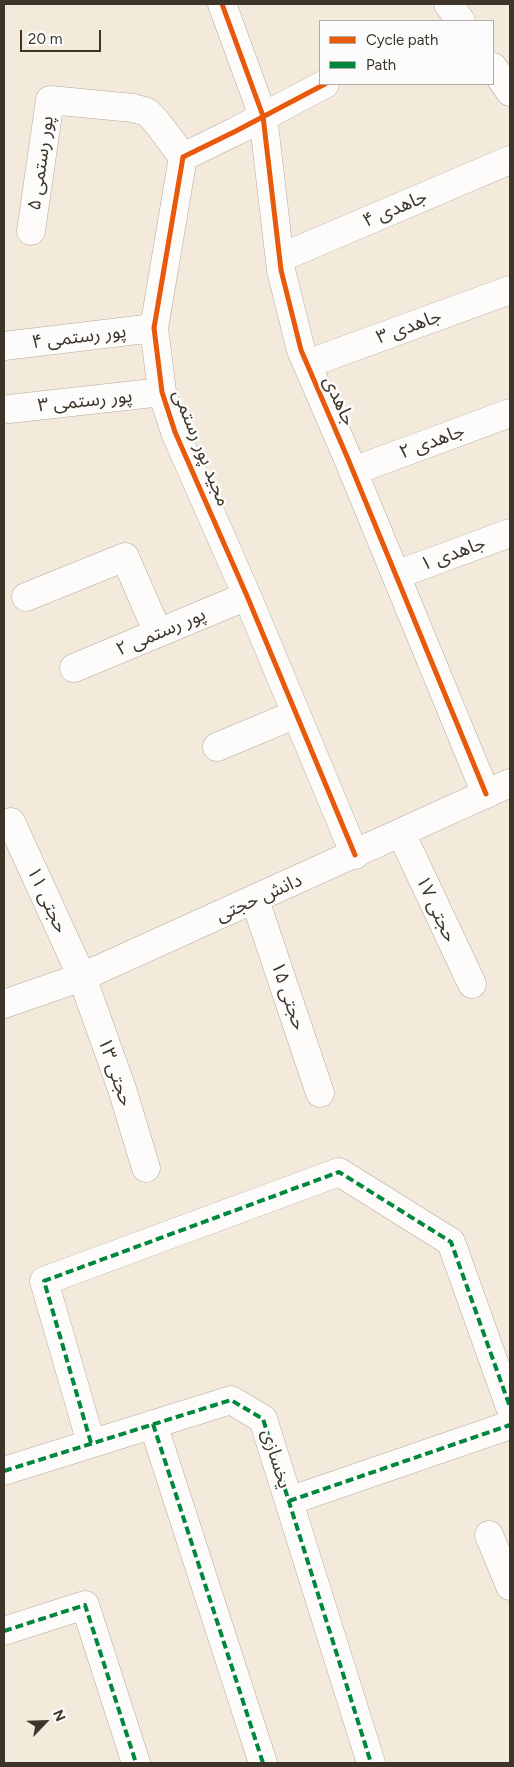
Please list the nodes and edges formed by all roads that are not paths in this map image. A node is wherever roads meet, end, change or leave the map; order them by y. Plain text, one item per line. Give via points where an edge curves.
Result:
1 (222, 4) edge
2 (448, 4) edge
3 (444, 20) edge
4 (459, 20) edge
5 (494, 68) edge
6 (324, 85) edge
7 (510, 92) edge
8 (263, 116) junction
9 (183, 157) junction
10 (510, 160) edge
11 (31, 232) dead end
12 (280, 258) junction
13 (510, 290) edge
14 (154, 328) junction
15 (4, 346) edge
16 (307, 364) junction
17 (162, 392) junction
18 (9, 409) dead end
19 (510, 412) edge
20 (353, 471) junction
21 (510, 533) edge
22 (396, 575) junction
23 (247, 596) junction
24 (26, 597) dead end
25 (158, 633) junction
26 (74, 668) dead end
27 (296, 714) junction
28 (217, 748) dead end
29 (510, 783) edge
30 (486, 794) junction
31 (11, 822) dead end
32 (401, 833) junction
33 (355, 854) junction
34 (255, 900) junction
35 (82, 977) junction
36 (472, 984) dead end
37 (4, 1004) edge
38 (320, 1093) dead end
39 (146, 1168) dead end
40 (510, 1407) edge
41 (154, 1424) junction
42 (510, 1424) edge
43 (91, 1443) junction
44 (4, 1471) edge
45 (289, 1501) junction
46 (489, 1534) dead end
47 (510, 1586) edge
48 (4, 1631) edge
49 (136, 1763) edge
50 (263, 1763) edge
51 (371, 1763) edge

1 - 8 street, جاهدی
2 - 3 street
2 - 4 street
5 - 7 street
6 - 8 street
8 - 9 street
8 - 12 street, جاهدی
9 - 11 street, پور رستمی ۵ via 147,112 50,100
9 - 14 street, مجید پور رستمی
10 - 12 street, جاهدی ۴
12 - 16 street, جاهدی
13 - 16 street, جاهدی ۳
14 - 15 street, پور رستمی ۴
14 - 17 street, مجید پور رستمی
16 - 20 street, جاهدی
17 - 18 street, پور رستمی ۳
17 - 23 street, مجید پور رستمی via 175,432
19 - 20 street, جاهدی ۲
20 - 22 street, جاهدی
21 - 22 street, جاهدی ۱
22 - 30 street, جاهدی
23 - 25 street, پور رستمی ۲
23 - 27 street, مجید پور رستمی
24 - 25 street via 126,556
25 - 26 street, پور رستمی ۲
27 - 28 street
27 - 33 street, مجید پور رستمی
29 - 30 street, دانش حجتی
30 - 32 street, دانش حجتی
31 - 35 street, حجتی ۱۱
32 - 33 street, دانش حجتی
32 - 36 street, حجتی ۱۷
33 - 34 street, دانش حجتی
34 - 35 street, دانش حجتی
34 - 38 street, حجتی ۱۵
35 - 37 street, دانش حجتی
35 - 39 street, حجتی ۱۳
40 - 43 street via 451,1242 339,1172 44,1281
41 - 43 street, یخسازی
41 - 45 street, یخسازی via 231,1400 264,1419
41 - 50 street
42 - 45 street
43 - 44 street, یخسازی
45 - 51 street, یخسازی
46 - 47 street
48 - 49 street via 85,1605

